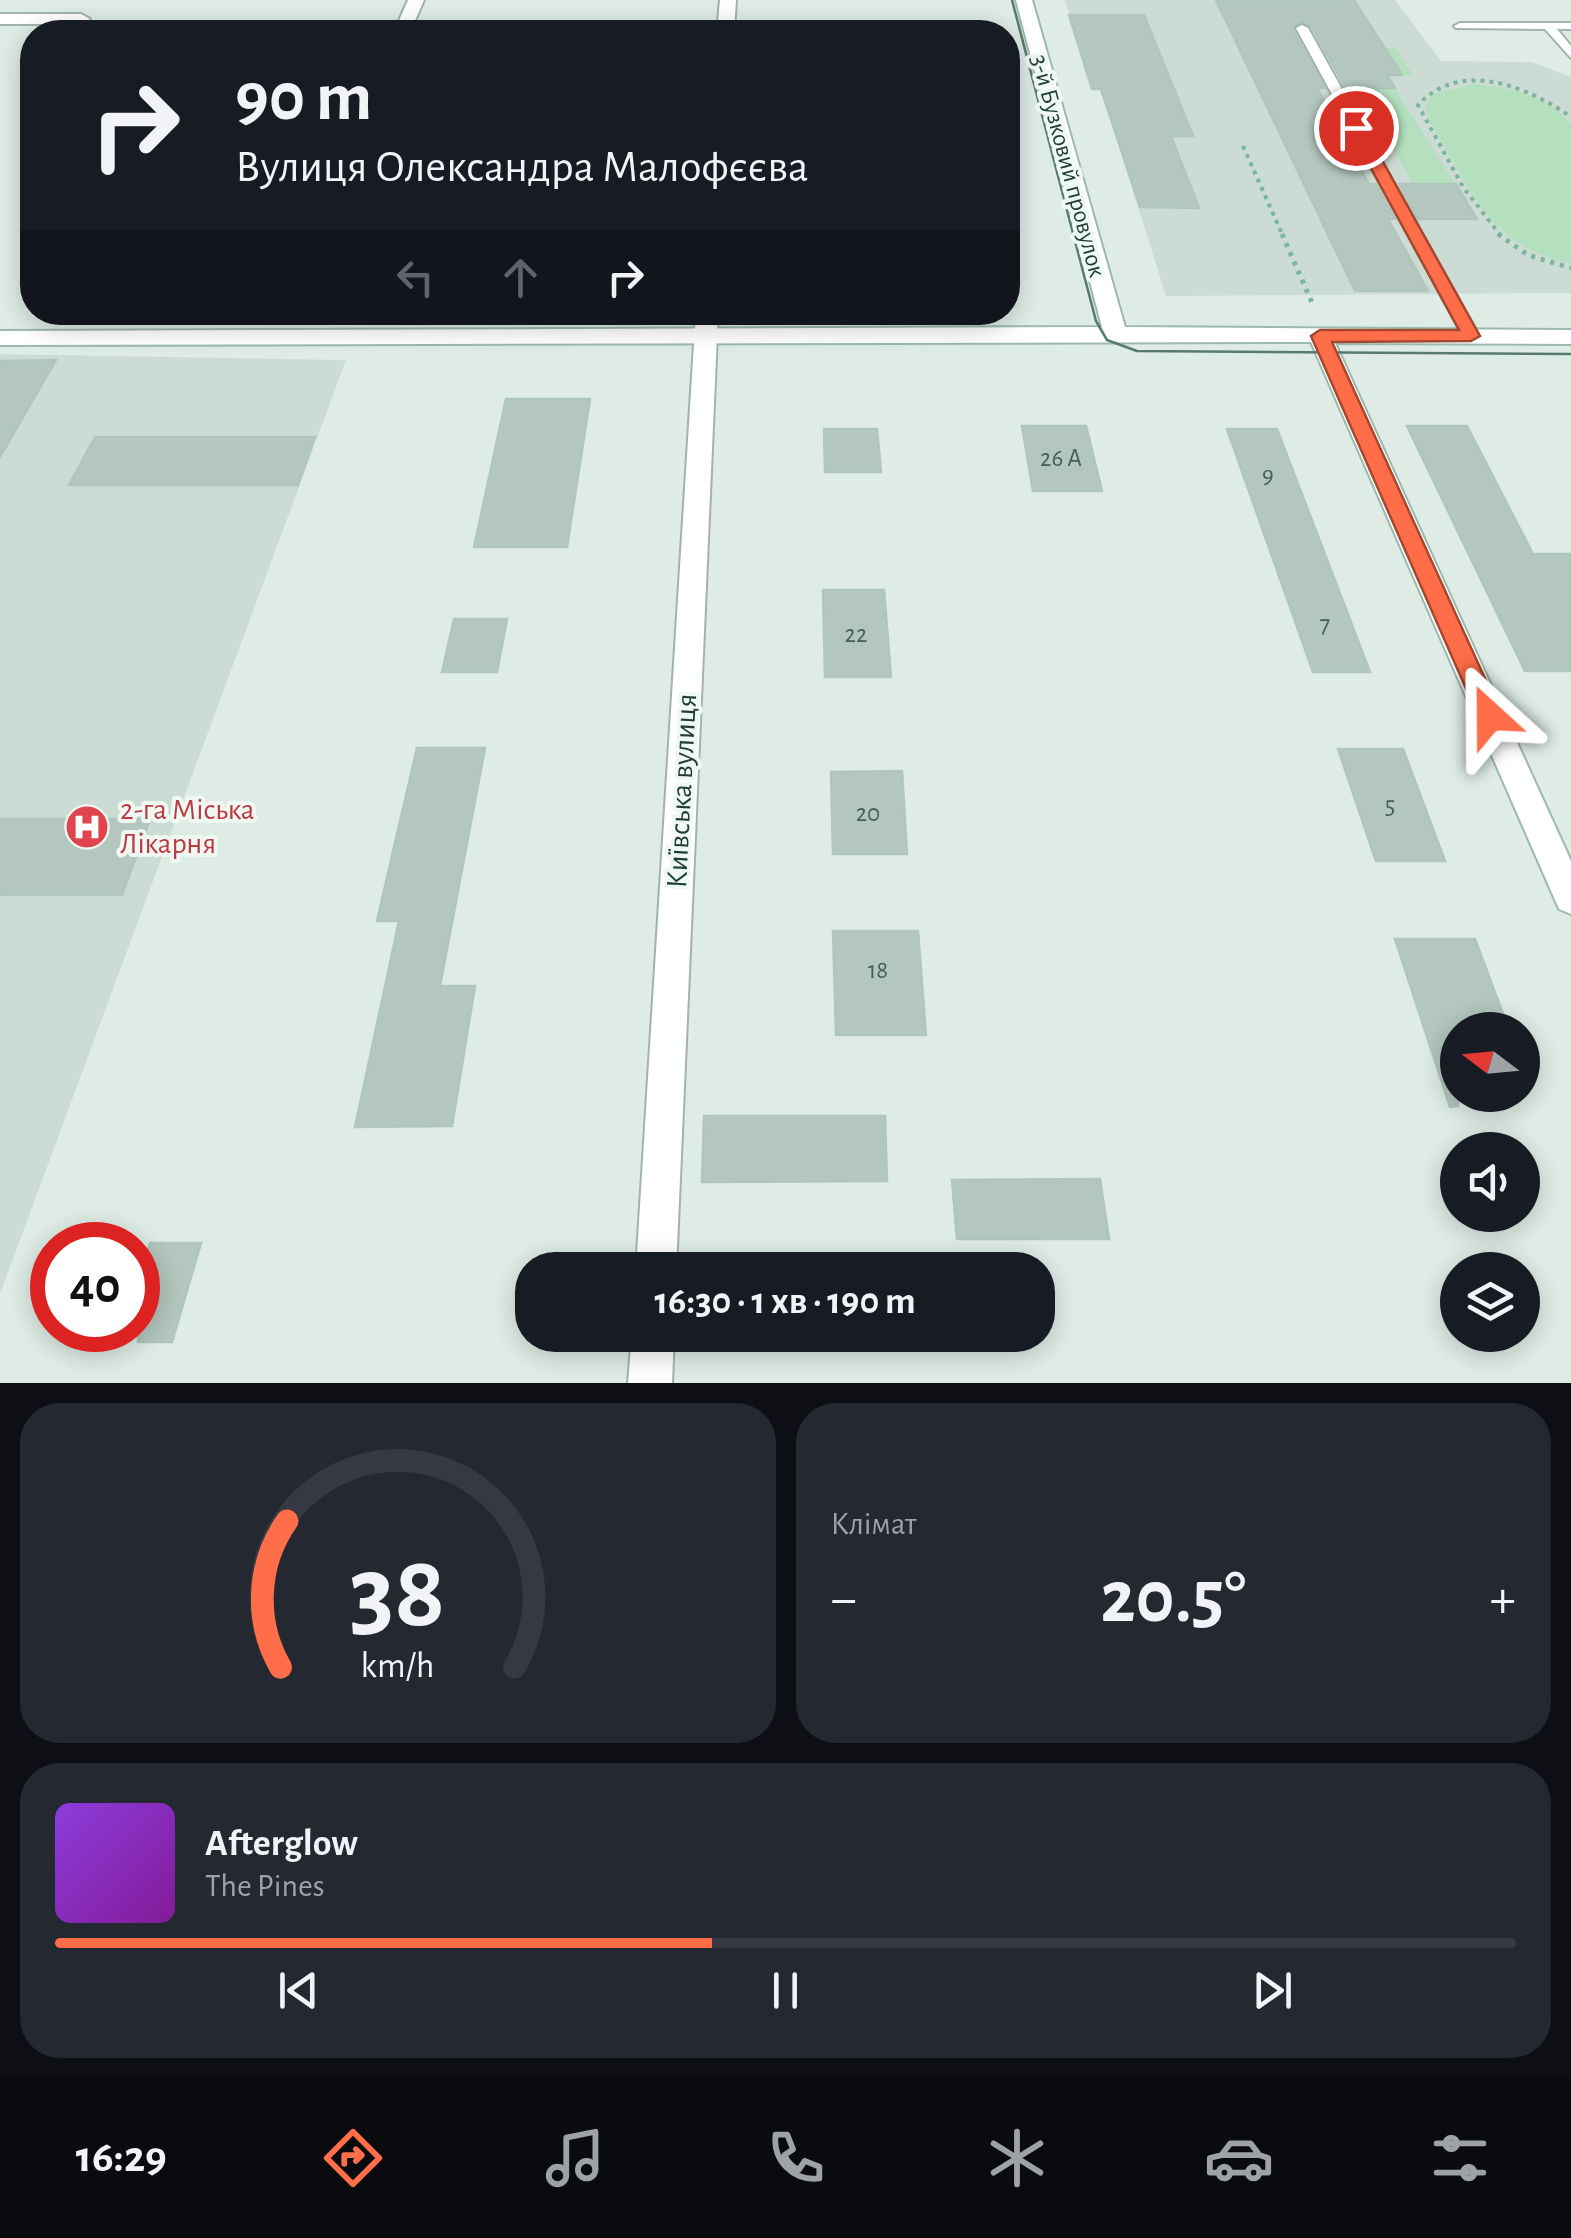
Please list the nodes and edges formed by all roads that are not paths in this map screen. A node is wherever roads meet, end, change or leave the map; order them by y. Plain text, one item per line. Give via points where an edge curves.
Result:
1 (1024, 0) edge
2 (1460, 26) dead end
3 (1571, 26) edge
4 (1548, 27) junction
5 (1302, 28) dead end
6 (1571, 54) edge
7 (706, 326) edge
8 (1115, 332) junction
9 (1320, 336) junction
10 (1471, 336) junction
11 (1571, 337) edge
12 (0, 338) edge
13 (1571, 898) edge
14 (657, 1252) edge
15 (651, 1352) edge
16 (650, 1383) edge

1 - 8 street, 3-й Бузковий провулок
2 - 4 lane
3 - 4 lane
4 - 6 lane
5 - 10 lane
7 - 8 street
7 - 12 street
7 - 14 street, Київська вулиця
8 - 9 street
9 - 10 street
9 - 13 street
10 - 11 street
15 - 16 street

